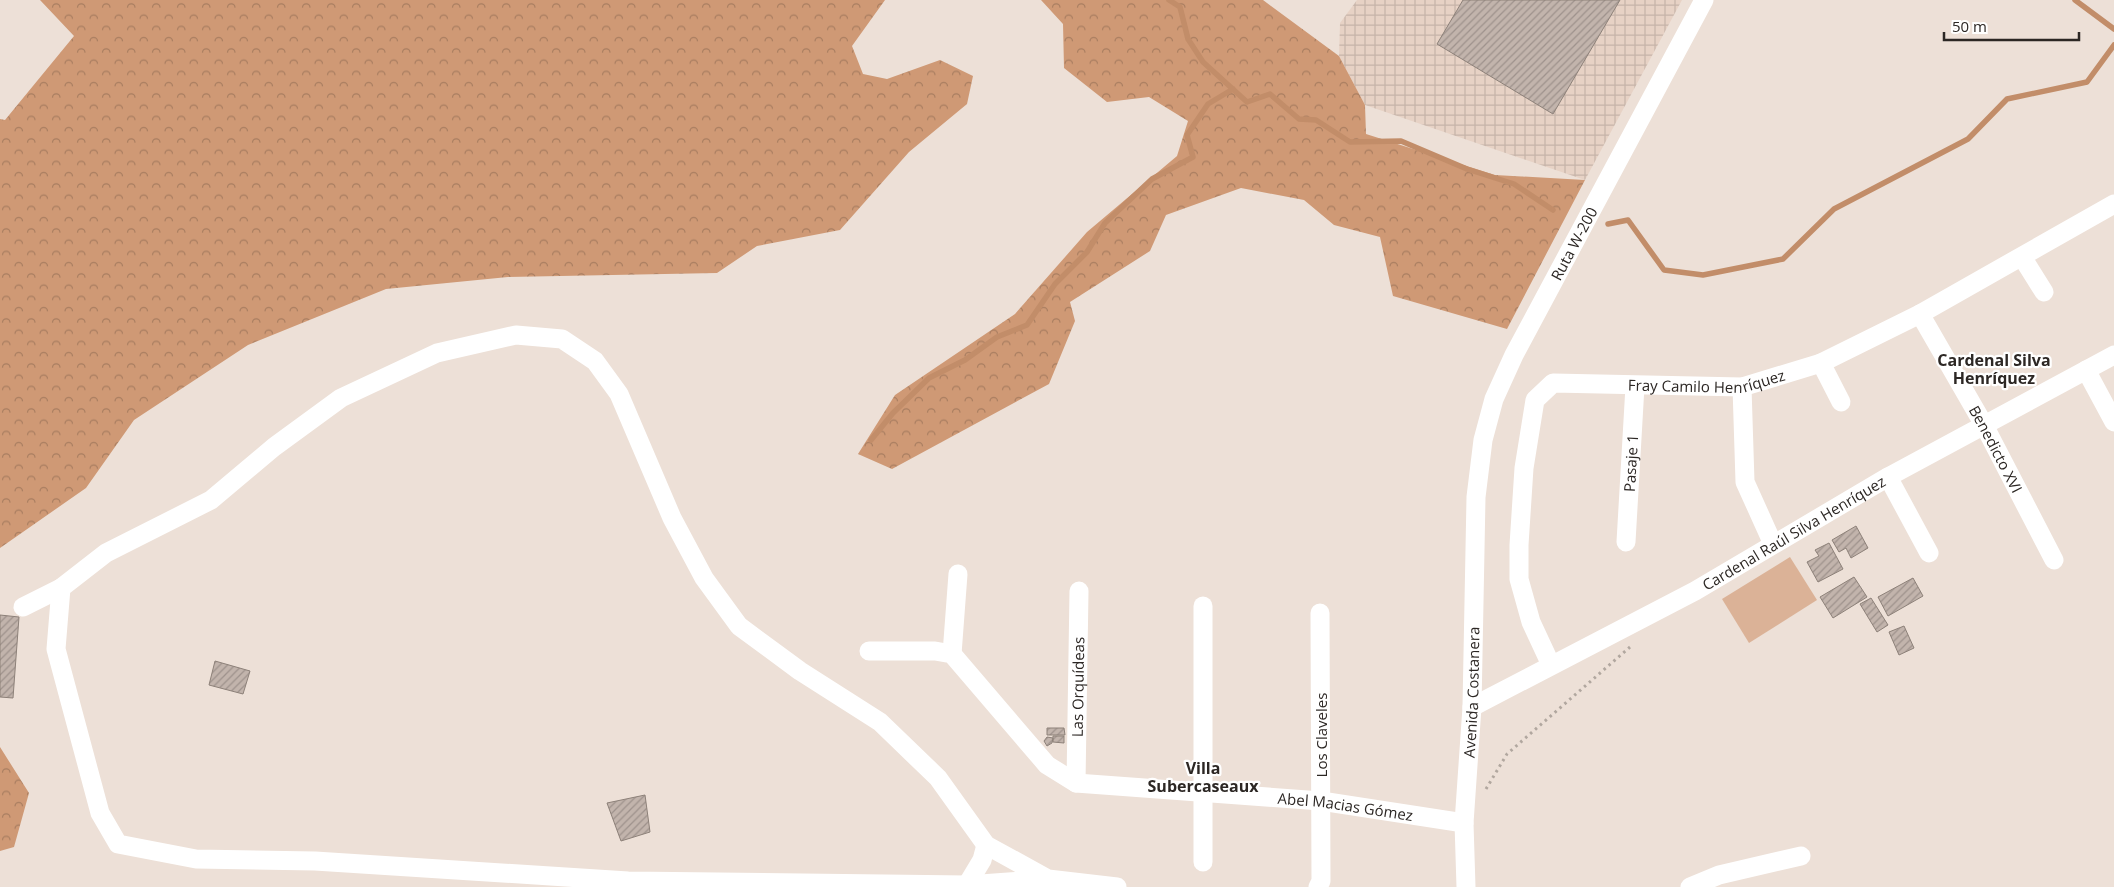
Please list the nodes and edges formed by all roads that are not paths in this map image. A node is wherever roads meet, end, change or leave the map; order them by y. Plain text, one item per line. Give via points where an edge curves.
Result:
1 (1704, 0) edge
2 (2114, 204) edge
3 (2022, 257) junction
4 (2044, 292) dead end
5 (1920, 314) junction
6 (2114, 355) edge
7 (1821, 363) junction
8 (2086, 370) junction
9 (1635, 386) junction
10 (1742, 387) junction
11 (1841, 402) dead end
12 (2114, 422) edge
13 (1984, 425) junction
14 (1888, 477) junction
15 (1476, 497) joint
16 (1626, 542) dead end
17 (1773, 544) junction
18 (1930, 553) dead end
19 (2054, 560) dead end
20 (958, 574) dead end
21 (61, 588) junction
22 (1079, 591) dead end
23 (1203, 606) dead end
24 (22, 607) dead end
25 (1320, 613) dead end
26 (869, 651) dead end
27 (952, 654) junction
28 (1551, 665) junction
29 (1472, 707) junction
30 (1076, 783) junction
31 (1204, 792) junction
32 (1321, 801) junction
33 (1464, 823) junction
34 (986, 845) junction
35 (1801, 856) dead end
36 (1203, 862) dead end
37 (1048, 879) junction
38 (967, 885) junction
39 (1117, 887) edge
40 (1318, 887) edge
41 (1466, 887) edge
42 (1690, 887) edge

1 - 15 street, Ruta W-200 via 1494,399 1483,440
2 - 3 street, Fray Camilo Henríquez
3 - 4 street
3 - 5 street, Fray Camilo Henríquez
5 - 7 street, Fray Camilo Henríquez
5 - 13 street, Benedicto XVI
6 - 8 street, Cardenal Raúl Silva Henríquez
7 - 10 street, Fray Camilo Henríquez
7 - 11 street
8 - 12 street
8 - 13 street, Cardenal Raúl Silva Henríquez
9 - 10 street, Fray Camilo Henríquez
9 - 16 street, Pasaje 1
9 - 28 street, Fray Camilo Henríquez via 1552,383 1535,400 1524,468 1520,579 1530,622
10 - 17 street via 1746,482
13 - 14 street, Cardenal Raúl Silva Henríquez
13 - 19 street, Benedicto XVI
14 - 17 street, Cardenal Raúl Silva Henríquez
14 - 18 street
15 - 29 street, Avenida Costanera
17 - 28 street, Cardenal Raúl Silva Henríquez via 1695,591
20 - 27 street
21 - 24 street
21 - 34 street via 106,553 211,500 340,398 437,353 516,335 562,339 595,362 620,394 672,518 704,578 739,626 800,671 880,722 938,778
21 - 38 street via 56,649 100,813 118,844 196,859 315,861 628,881
22 - 30 street, Las Orquídeas
23 - 31 street
25 - 32 street, Los Claveles
26 - 27 street
27 - 30 street, Abel Macias Gómez via 1047,765
28 - 29 street, Cardenal Raúl Silva Henríquez
29 - 33 street, Avenida Costanera
30 - 31 street, Abel Macias Gómez
31 - 32 street, Abel Macias Gómez
31 - 36 street
32 - 33 street, Abel Macias Gómez
32 - 40 street, Los Claveles via 1321,881
33 - 41 street, Avenida Costanera
34 - 37 street
34 - 38 street via 982,860
35 - 42 street via 1718,875
37 - 38 street
37 - 39 street

